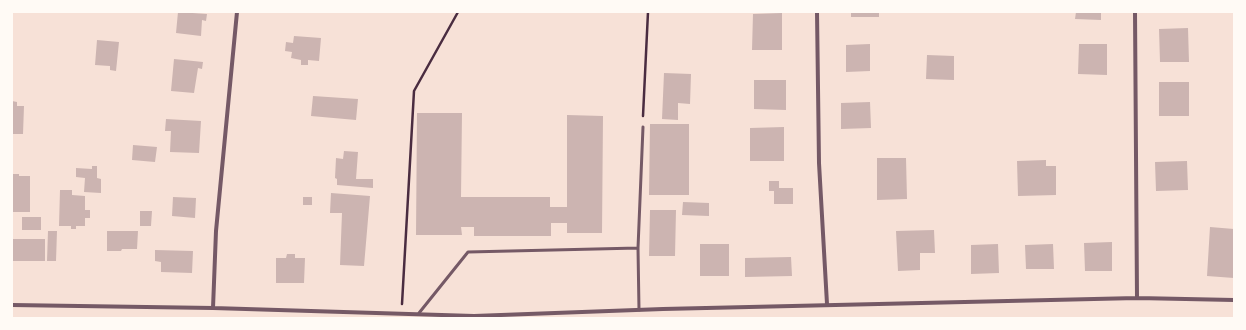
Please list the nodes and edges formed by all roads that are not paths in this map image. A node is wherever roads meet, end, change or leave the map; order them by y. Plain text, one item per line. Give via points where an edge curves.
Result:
1 (237, 12) edge
2 (817, 12) edge
3 (1135, 12) edge
4 (643, 127) road end
5 (638, 248) junction
6 (1137, 298) junction
7 (1234, 300) edge
8 (826, 304) junction
9 (12, 305) edge
10 (213, 308) junction
11 (639, 310) junction
12 (419, 313) junction

1 - 10 street via 216,231
2 - 8 street via 819,163
3 - 6 street
4 - 5 lane
5 - 11 lane
5 - 12 lane via 468,252
6 - 7 street
6 - 8 street
8 - 11 street
9 - 10 street
10 - 12 street
11 - 12 street via 474,316

